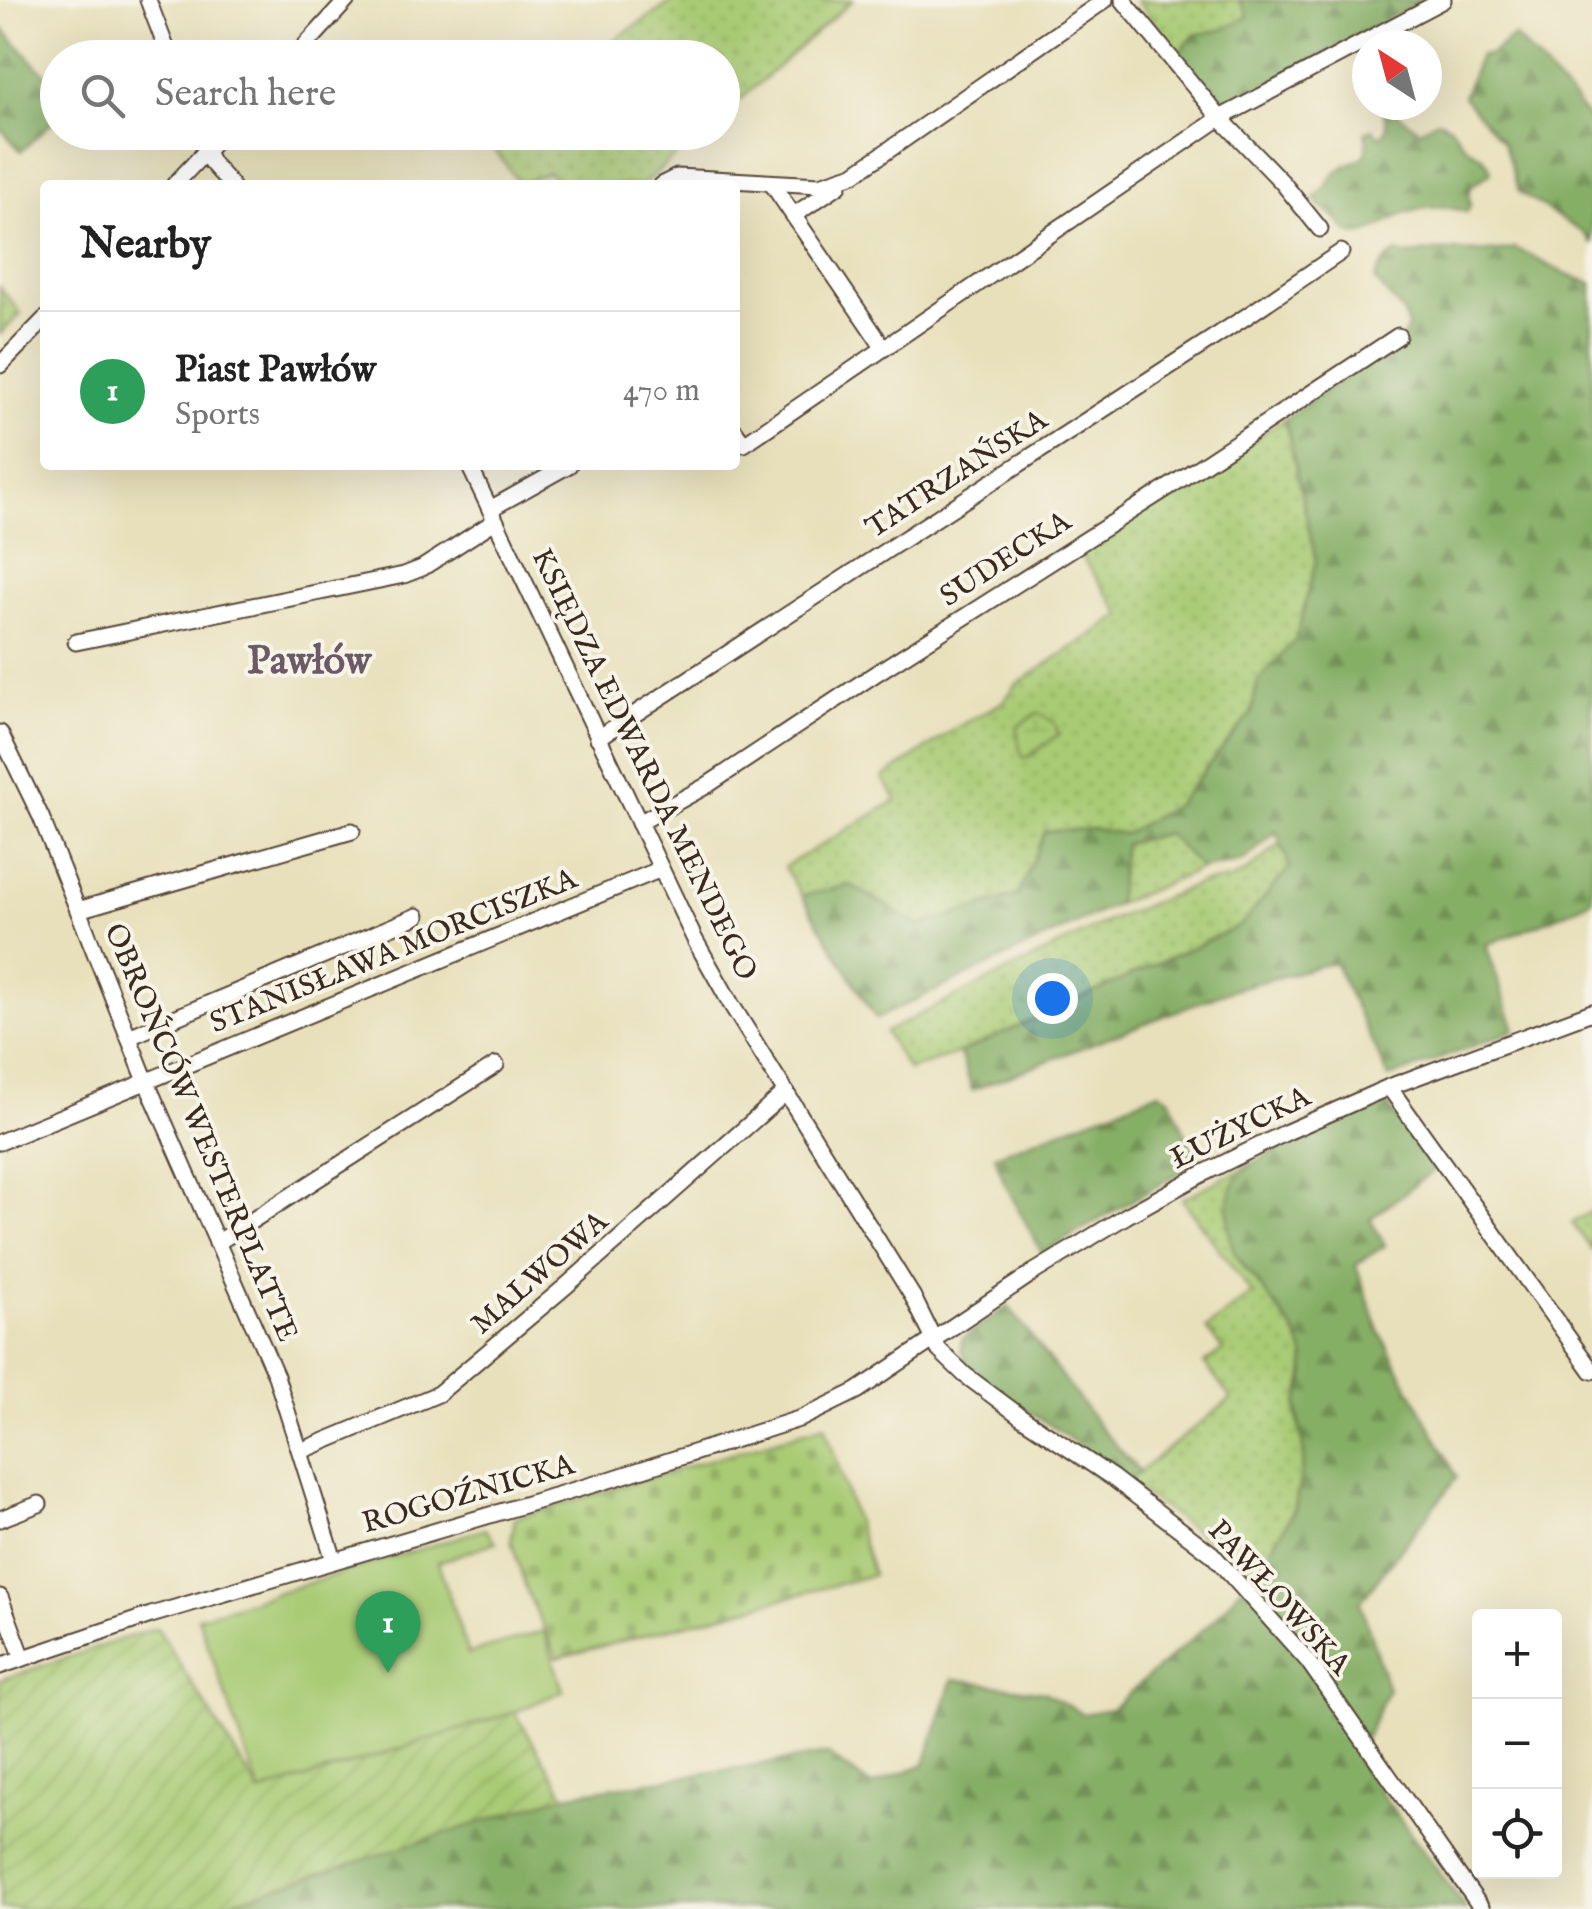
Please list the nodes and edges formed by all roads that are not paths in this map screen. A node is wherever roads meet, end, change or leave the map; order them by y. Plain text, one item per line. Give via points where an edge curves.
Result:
1 (148, 0) edge
2 (346, 0) edge
3 (1105, 0) edge
4 (1122, 0) edge
5 (1443, 0) edge
6 (163, 40) edge
7 (310, 40) edge
8 (1220, 118) junction
9 (206, 151) joint
10 (854, 174) junction
11 (179, 180) edge
12 (226, 180) edge
13 (672, 180) edge
14 (718, 180) edge
15 (740, 182) edge
16 (772, 184) junction
17 (794, 216) junction
18 (1320, 230) dead end
19 (1341, 252) dead end
20 (40, 324) edge
21 (1398, 336) dead end
22 (883, 347) junction
23 (0, 365) edge
24 (740, 438) edge
25 (470, 470) edge
26 (561, 470) edge
27 (493, 515) junction
28 (76, 642) dead end
29 (0, 733) edge
30 (598, 738) junction
31 (639, 823) junction
32 (352, 831) dead end
33 (661, 869) junction
34 (78, 910) junction
35 (417, 916) dead end
36 (1592, 1012) edge
37 (128, 1037) junction
38 (496, 1065) dead end
39 (146, 1081) junction
40 (1389, 1087) junction
41 (786, 1092) junction
42 (0, 1142) edge
43 (217, 1242) junction
44 (936, 1339) junction
45 (1592, 1371) edge
46 (301, 1451) junction
47 (39, 1504) dead end
48 (0, 1520) edge
49 (334, 1560) junction
50 (0, 1597) edge
51 (23, 1658) junction
52 (0, 1666) edge
53 (1482, 1909) edge

1 - 6 street
2 - 7 street
3 - 10 street
4 - 8 street
5 - 8 street
8 - 18 street
8 - 22 street
9 - 11 street
9 - 12 street
10 - 16 street via 820,185
10 - 17 street
13 - 14 street
15 - 16 street
16 - 17 street
17 - 22 street
19 - 30 street, TATRZAŃSKA
20 - 23 street
21 - 31 street, SUDECKA via 706,786
22 - 24 street via 744,444
25 - 27 street, KSIĘDZA EDWARDA MENDEGO
26 - 27 street
27 - 28 street via 404,575
27 - 30 street, KSIĘDZA EDWARDA MENDEGO
29 - 34 street, OBROŃCÓW WESTERPLATTE
30 - 31 street, KSIĘDZA EDWARDA MENDEGO
31 - 33 street, KSIĘDZA EDWARDA MENDEGO
32 - 34 street
33 - 39 street, STANISŁAWA MORCISZKA
33 - 41 street, KSIĘDZA EDWARDA MENDEGO via 712,972
34 - 37 street, OBROŃCÓW WESTERPLATTE
35 - 37 street
36 - 40 street, ŁUŻYCKA
37 - 39 street, OBROŃCÓW WESTERPLATTE
38 - 43 street
39 - 42 street, STANISŁAWA MORCISZKA
39 - 43 street, OBROŃCÓW WESTERPLATTE
40 - 44 street, ŁUŻYCKA via 1138,1210
40 - 45 street
41 - 44 street, KSIĘDZA EDWARDA MENDEGO
41 - 46 street, MALWOWA via 438,1394
43 - 46 street, OBROŃCÓW WESTERPLATTE
44 - 49 street, ROGOŹNICKA via 802,1418
44 - 53 street, PAWŁOWSKA via 965,1375 1212,1554 1308,1661
46 - 49 street, OBROŃCÓW WESTERPLATTE
47 - 48 street
49 - 51 street, ROGOŹNICKA
50 - 51 street
51 - 52 street, ROGOŹNICKA

